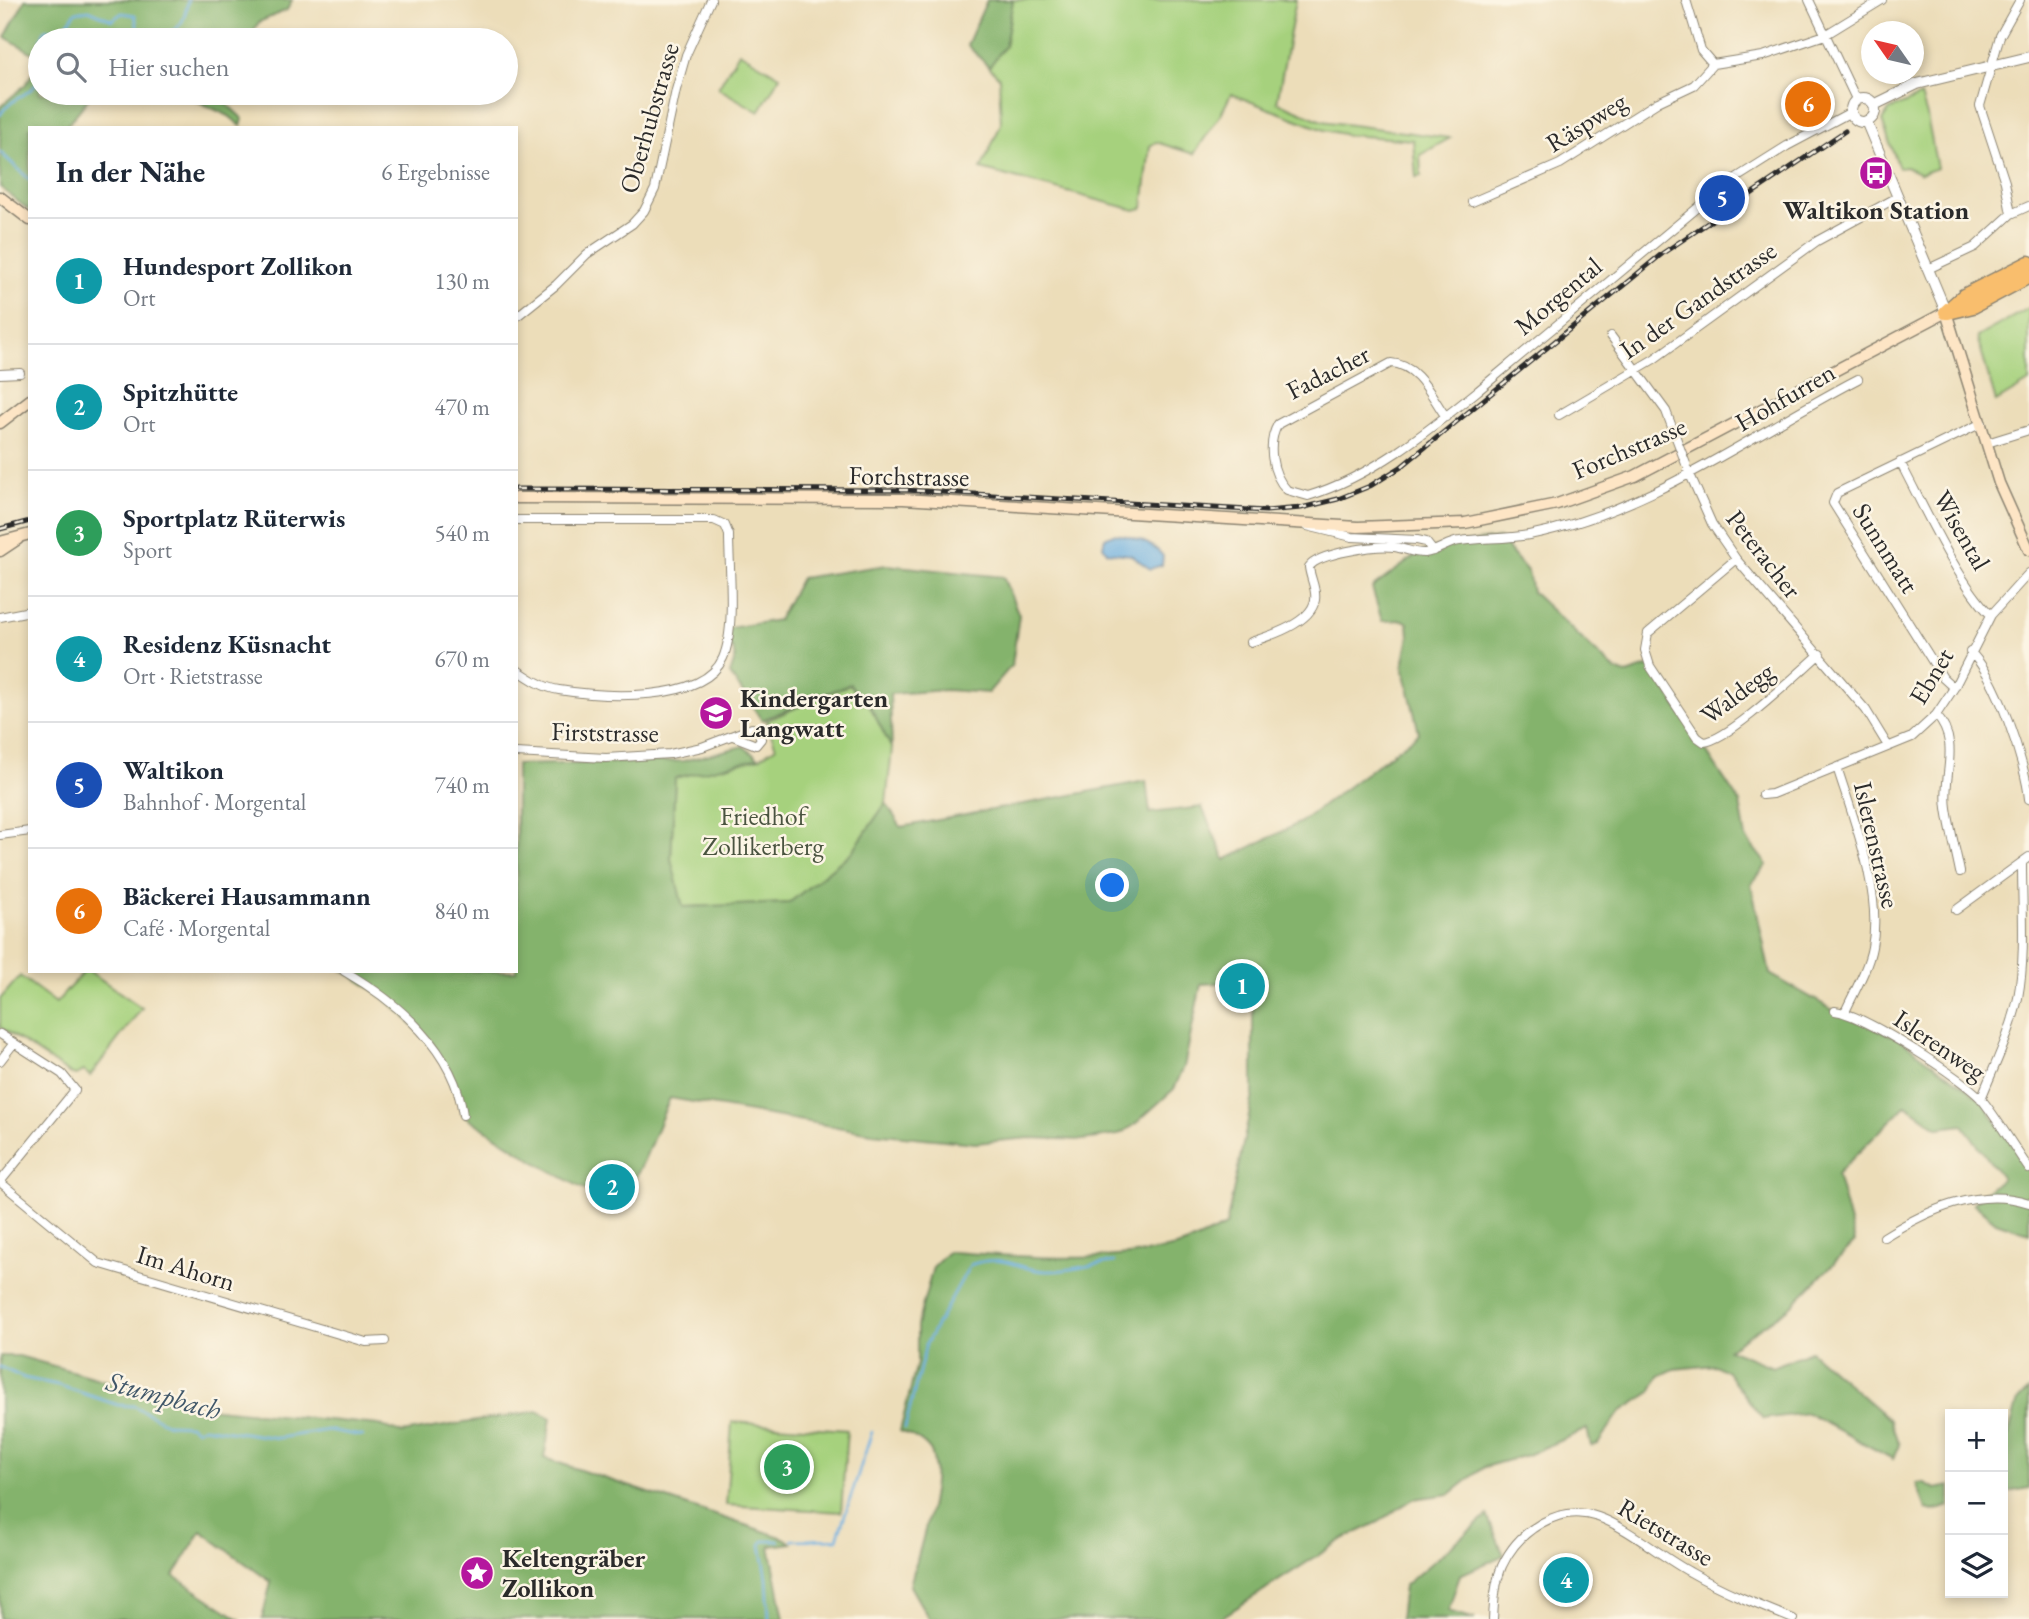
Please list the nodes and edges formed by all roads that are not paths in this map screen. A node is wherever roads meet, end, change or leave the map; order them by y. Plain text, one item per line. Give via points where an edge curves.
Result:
1 (711, 0) edge
2 (1686, 0) edge
3 (1809, 0) edge
4 (1882, 0) edge
5 (2020, 0) edge
6 (1825, 35) junction
7 (2029, 57) edge
8 (1713, 64) junction
9 (1992, 66) junction
10 (1856, 99) junction
11 (1874, 105) junction
12 (1851, 112) junction
13 (1866, 121) junction
14 (0, 197) edge
15 (1896, 198) junction
16 (1472, 202) dead end
17 (2029, 206) edge
18 (2011, 214) junction
19 (28, 218) edge
20 (2029, 263) edge
21 (1928, 269) junction
22 (2029, 276) edge
23 (1947, 312) junction
24 (518, 315) edge
25 (1611, 336) dead end
26 (1638, 369) junction
27 (0, 373) edge
28 (20, 373) dead end
29 (1858, 379) dead end
30 (28, 402) edge
31 (1559, 415) dead end
32 (1446, 417) junction
33 (0, 423) edge
34 (1982, 423) junction
35 (2029, 430) edge
36 (1987, 443) junction
37 (1900, 462) junction
38 (1690, 475) junction
39 (1287, 490) joint
40 (518, 498) edge
41 (518, 520) edge
42 (1301, 524) junction
43 (24, 536) edge
44 (0, 542) edge
45 (2029, 550) edge
46 (0, 551) edge
47 (1433, 551) junction
48 (1736, 559) junction
49 (2029, 573) edge
50 (28, 611) edge
51 (1992, 615) junction
52 (0, 617) edge
53 (1251, 642) dead end
54 (1970, 652) junction
55 (1820, 654) junction
56 (518, 670) edge
57 (1954, 688) junction
58 (1936, 715) junction
59 (733, 736) dead end
60 (1888, 746) junction
61 (518, 753) edge
62 (1837, 767) junction
63 (1762, 795) dead end
64 (2029, 800) edge
65 (28, 831) edge
66 (0, 835) edge
67 (2029, 857) edge
68 (2022, 864) junction
69 (1960, 872) dead end
70 (1956, 910) dead end
71 (347, 973) edge
72 (1835, 1011) dead end
73 (1845, 1012) junction
74 (0, 1034) edge
75 (14, 1043) junction
76 (0, 1061) edge
77 (1981, 1099) junction
78 (463, 1115) dead end
79 (2029, 1169) edge
80 (0, 1182) edge
81 (2029, 1203) edge
82 (1884, 1237) dead end
83 (385, 1341) dead end
84 (1493, 1619) edge
85 (1793, 1619) edge

1 - 24 street, Oberhubstrasse via 686,55 655,189 644,211
2 - 8 street via 1701,50
3 - 6 street
4 - 6 street
5 - 9 street via 2000,36
6 - 8 street via 1763,56
6 - 10 street
7 - 9 street
8 - 16 street, Räspweg via 1694,85 1658,102 1560,164
9 - 11 street via 1917,84
9 - 18 street via 1980,106
10 - 11 street via 1868,99
10 - 12 street
11 - 13 street via 1875,113
12 - 13 street via 1855,119
12 - 32 street, Morgental via 1725,185
13 - 15 street
14 - 19 main road
15 - 21 street
15 - 26 street, In der Gandstrasse via 1817,241
17 - 18 street
18 - 21 street via 1975,247
20 - 23 highway, Forchstrasse via 1964,296
21 - 23 street
22 - 23 highway, Forchstrasse via 1973,306
23 - 34 main road
23 - 42 main road, Forchstrasse via 1661,465 1579,497 1465,523 1385,528
25 - 26 street, Peteracher
26 - 31 street, In der Gandstrasse
26 - 38 street, Peteracher, bridge via 1666,411
27 - 28 street
29 - 38 street, Hohfurren
30 - 33 main road
32 - 39 street, Morgental via 1406,446 1325,491 1308,496
32 - 39 street, Fadacher via 1410,368 1391,363 1278,424 1273,459 1275,472
34 - 36 main road
34 - 37 street, Sunnmatt
35 - 36 street
36 - 45 main road via 2012,517
37 - 51 street, Wisental via 1970,587
37 - 57 street, Sunnmatt via 1836,493 1833,503 1943,678
38 - 47 street, Hohfurren via 1586,518 1527,535 1457,541
38 - 48 street, Peteracher via 1712,524
40 - 42 main road, Forchstrasse via 903,499
41 - 56 street via 714,520 725,526 729,535 726,649 717,669 704,681 668,692 559,690
42 - 47 street, Forchstrasse via 1352,537 1417,540
43 - 44 main road
43 - 46 main road
47 - 53 street via 1374,547 1316,559 1309,567 1313,606 1291,625
48 - 55 street, Peteracher
48 - 55 street, Waldegg via 1648,633 1645,650 1650,666 1697,737 1711,742 1732,729
49 - 51 street, Ebnet
50 - 52 street
51 - 54 street, Ebnet
54 - 57 street, Ebnet
54 - 64 street via 1980,662 2013,735
55 - 60 street, Peteracher via 1867,710
57 - 58 street, Ebnet
58 - 60 street, Ebnet via 1912,737
58 - 69 street via 1950,743 1946,805
59 - 61 street, Firststrasse via 637,758
60 - 62 street, Ebnet
62 - 63 street, Ebnet
62 - 73 street, Islerenstrasse via 1858,834 1875,914 1872,948
65 - 66 street
67 - 68 street
68 - 70 street
68 - 77 street via 2018,998
71 - 78 street via 426,1035 449,1067
72 - 73 street, Islerenweg
73 - 77 street, Islerenweg via 1898,1038
74 - 75 street
75 - 76 street
75 - 80 street via 69,1080 75,1090
77 - 79 street, Islerenweg
80 - 83 street, Im Ahorn via 98,1263 366,1342
81 - 82 street via 1987,1197 1944,1206
84 - 85 street, Rietstrasse via 1502,1568 1520,1538 1545,1521 1583,1513 1612,1522 1693,1574

